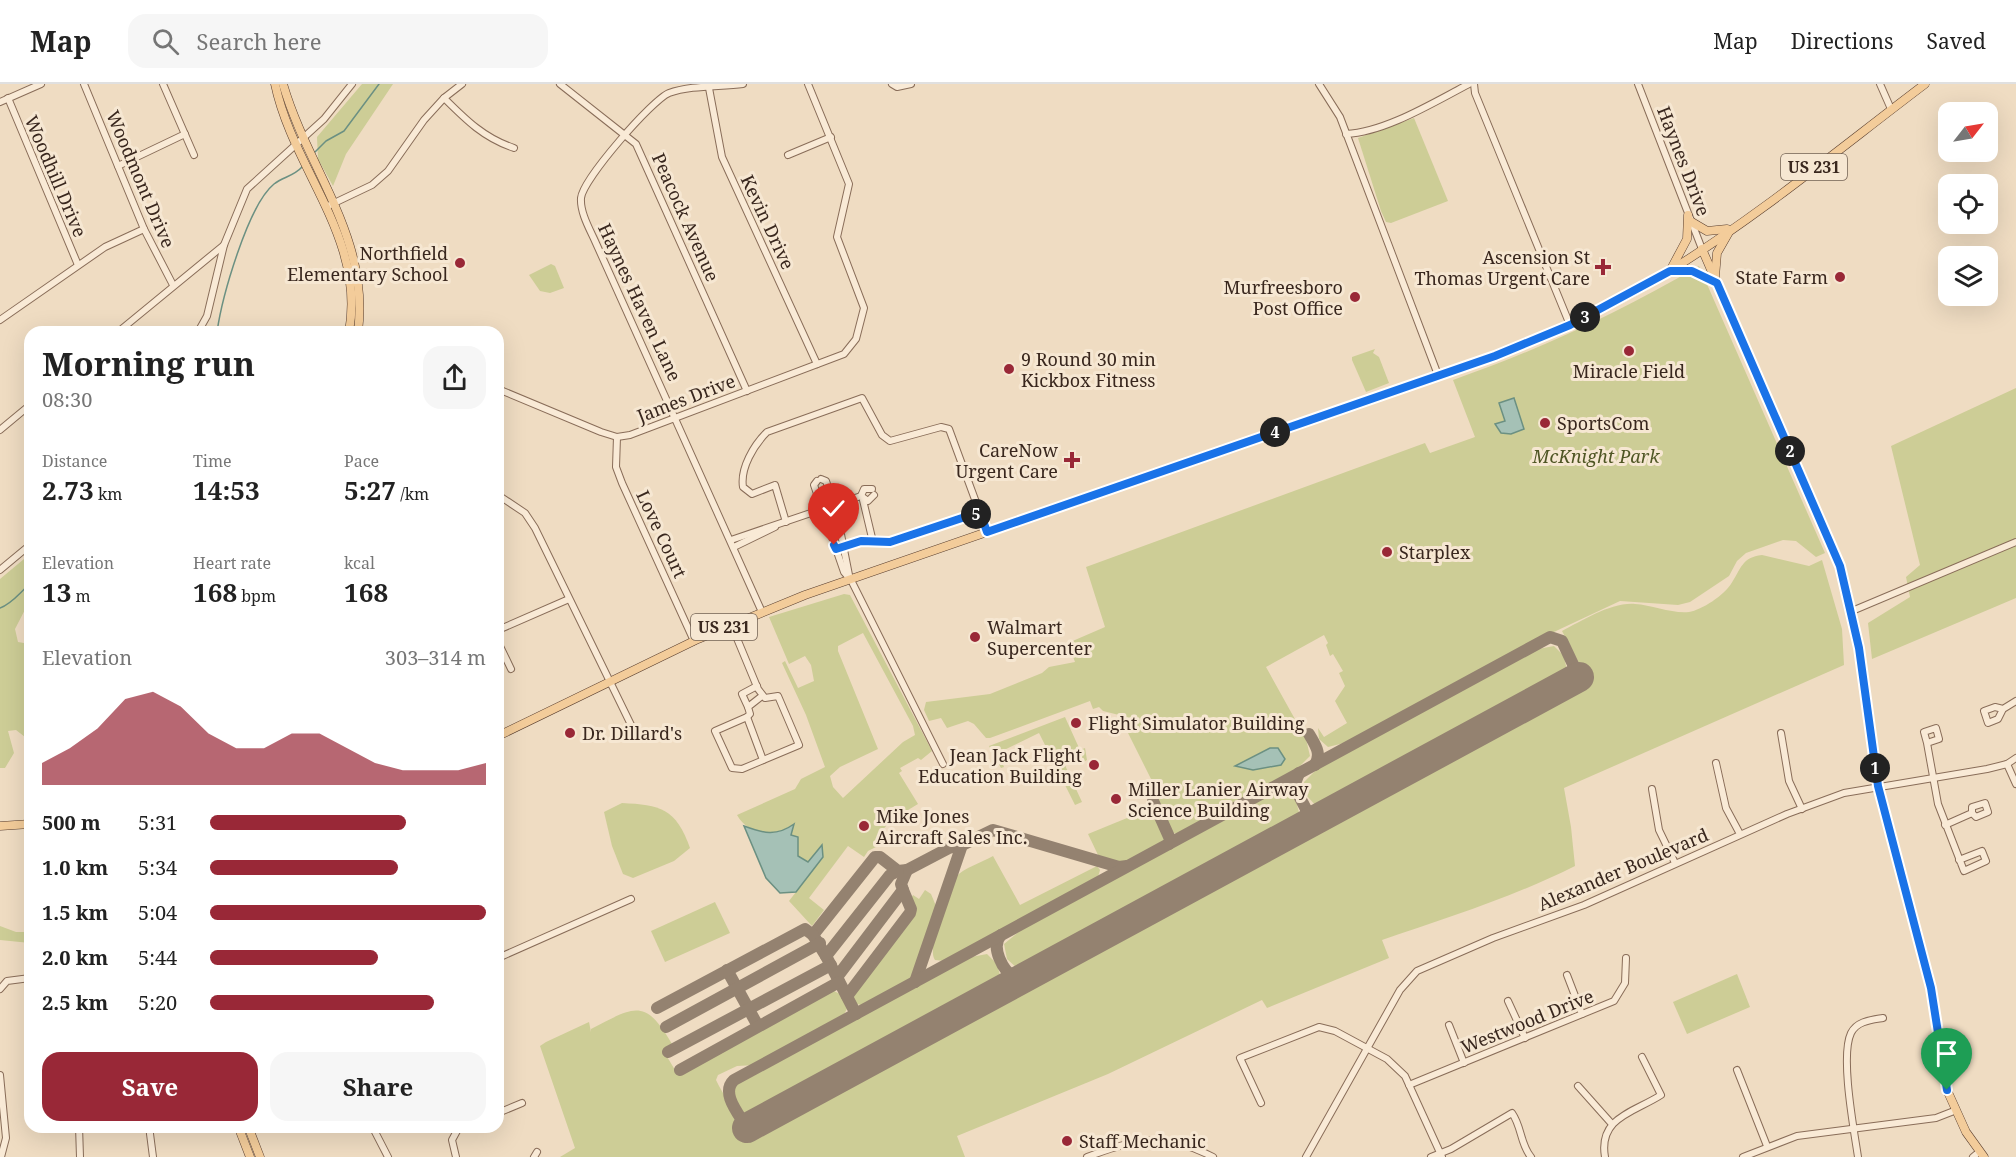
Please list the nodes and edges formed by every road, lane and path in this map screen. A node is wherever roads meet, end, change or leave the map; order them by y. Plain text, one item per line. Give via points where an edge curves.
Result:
1 (41, 84) edge
2 (84, 84) edge
3 (162, 84) edge
4 (275, 84) edge
5 (283, 84) edge
6 (352, 84) edge
7 (462, 84) edge
8 (560, 84) edge
9 (743, 84) edge
10 (808, 84) edge
11 (911, 84) edge
12 (1319, 84) edge
13 (1469, 84) edge
14 (1474, 84) edge
15 (1638, 84) edge
16 (1880, 84) edge
17 (1925, 84) edge
18 (894, 85) edge
19 (709, 88) junction
20 (8, 98) junction
21 (444, 98) junction
22 (0, 102) edge
23 (1891, 109) junction
24 (185, 134) junction
25 (1346, 134) junction
26 (625, 136) junction
27 (831, 137) junction
28 (300, 141) junction
29 (514, 148) dead end
30 (788, 154) dead end
31 (194, 155) dead end
32 (118, 166) junction
33 (330, 205) junction
34 (1689, 218) junction
35 (1731, 228) junction
36 (144, 229) junction
37 (224, 245) junction
38 (1702, 249) junction
39 (78, 266) junction
40 (1670, 271) junction
41 (1716, 281) junction
42 (173, 285) junction
43 (0, 320) edge
44 (1570, 325) junction
45 (125, 326) edge
46 (201, 326) edge
47 (349, 326) edge
48 (360, 326) edge
49 (817, 364) junction
50 (1438, 375) junction
51 (504, 391) edge
52 (747, 391) junction
53 (24, 410) edge
54 (677, 419) junction
55 (0, 430) edge
56 (617, 437) junction
57 (862, 498) junction
58 (504, 499) edge
59 (835, 505) junction
60 (824, 509) junction
61 (980, 512) junction
62 (786, 522) junction
63 (987, 532) junction
64 (873, 542) junction
65 (2016, 542) edge
66 (732, 544) junction
67 (839, 547) junction
68 (24, 550) edge
69 (0, 570) edge
70 (850, 580) junction
71 (569, 598) junction
72 (1852, 611) junction
73 (762, 612) junction
74 (731, 624) junction
75 (504, 627) edge
76 (694, 641) junction
77 (504, 654) edge
78 (511, 669) dead end
79 (610, 681) junction
80 (757, 686) junction
81 (762, 696) junction
82 (2016, 701) edge
83 (748, 707) junction
84 (2003, 709) dead end
85 (747, 717) junction
86 (504, 733) edge
87 (635, 733) dead end
88 (1781, 734) dead end
89 (1927, 743) dead end
90 (2016, 758) edge
91 (764, 760) junction
92 (1716, 763) dead end
93 (943, 764) dead end
94 (2007, 764) junction
95 (1935, 776) junction
96 (2016, 784) edge
97 (1878, 786) junction
98 (1652, 789) dead end
99 (1802, 809) junction
100 (1972, 813) dead end
101 (24, 824) edge
102 (1945, 825) junction
103 (0, 826) edge
104 (1740, 834) junction
105 (1959, 860) dead end
106 (1675, 862) junction
107 (631, 899) dead end
108 (504, 955) edge
109 (1626, 958) dead end
110 (1567, 975) dead end
111 (24, 979) edge
112 (0, 989) edge
113 (1508, 1001) dead end
114 (1582, 1014) junction
115 (1883, 1018) dead end
116 (1449, 1025) dead end
117 (1525, 1038) junction
118 (1365, 1049) junction
119 (1642, 1057) dead end
120 (1464, 1063) junction
121 (1737, 1070) dead end
122 (0, 1075) edge
123 (1409, 1086) junction
124 (1578, 1086) dead end
125 (522, 1102) dead end
126 (1261, 1103) dead end
127 (504, 1110) edge
128 (1954, 1111) junction
129 (1611, 1123) junction
130 (1855, 1128) junction
131 (79, 1133) edge
132 (150, 1133) edge
133 (241, 1133) edge
134 (251, 1133) edge
135 (376, 1133) edge
136 (456, 1133) edge
137 (1767, 1146) junction
138 (1441, 1155) edge
139 (1979, 1155) edge
140 (1, 1157) edge
141 (80, 1157) edge
142 (153, 1157) edge
143 (250, 1157) edge
144 (260, 1157) edge
145 (388, 1157) edge
146 (456, 1157) edge
147 (1087, 1157) edge
148 (1213, 1157) edge
149 (1306, 1157) edge
150 (1431, 1157) edge
151 (1531, 1157) edge
152 (1605, 1157) edge
153 (1743, 1157) edge
154 (1858, 1157) edge

1 - 20 street
2 - 32 street, Woodmont Drive
3 - 24 street
4 - 28 main road via 282,111
5 - 28 main road
6 - 28 street via 330,113
7 - 21 street
8 - 26 street, Peacock Avenue
9 - 19 street, Haynes Haven Lane
10 - 27 street, James Drive
11 - 18 street
12 - 25 street
13 - 25 street via 1400,118
14 - 44 street
15 - 34 street, Haynes Drive
16 - 23 street
17 - 23 main road, US 231
19 - 26 street, Haynes Haven Lane via 686,89 662,97
19 - 49 street, Kevin Drive via 722,157
20 - 22 street
20 - 39 street, Woodhill Drive
21 - 29 street via 475,129
21 - 33 street via 388,171 372,185
23 - 35 main road, US 231
24 - 31 street
24 - 32 street
25 - 50 street
26 - 52 street, Peacock Avenue via 641,153
26 - 54 street, Haynes Haven Lane via 591,177 583,192 582,206
27 - 30 street
27 - 49 street, James Drive via 849,184 837,237 864,308 852,346 844,354
28 - 33 main road
28 - 37 street via 247,189
32 - 36 street, Woodmont Drive
33 - 47 main road via 352,285
33 - 48 main road via 356,261
34 - 35 main road via 1707,231
34 - 38 street, Haynes Drive
34 - 40 main road via 1688,239
35 - 38 main road, US 231
35 - 41 main road via 1718,253
36 - 39 street via 105,247
36 - 42 street, Woodmont Drive
37 - 42 street
37 - 46 street
38 - 40 main road, US 231
38 - 41 main road
39 - 43 street
40 - 41 main road via 1692,271
40 - 44 main road, US 231
41 - 72 main road via 1840,566
42 - 45 street
44 - 50 main road, US 231
49 - 52 street, James Drive
50 - 63 main road, US 231
51 - 56 street, James Drive
52 - 54 street, James Drive
53 - 55 street
54 - 56 street, James Drive
54 - 66 street, Haynes Haven Lane
56 - 76 street, Love Court via 619,475
57 - 57 street via 864,489 873,492 870,501
57 - 59 street
57 - 64 street
58 - 71 street via 525,513 536,528
59 - 60 street
59 - 60 street via 826,481 819,480 814,485
59 - 67 street
60 - 62 street
60 - 67 street
61 - 62 street via 949,429 941,427 890,441 882,435 862,398 767,432 758,442 742,473 743,487 752,494 775,485
61 - 63 street
61 - 64 street via 900,540
62 - 66 street
63 - 70 main road, US 231
64 - 67 street
65 - 72 street
66 - 73 street, Haynes Haven Lane
67 - 70 street
68 - 69 street
70 - 73 main road, US 231
70 - 93 street
71 - 75 street
71 - 79 street
72 - 97 main road
73 - 74 main road, US 231
74 - 76 main road, US 231
74 - 80 street
76 - 79 main road, US 231
77 - 78 street
79 - 86 main road, US 231
79 - 87 street
80 - 81 street
80 - 83 street via 742,694
81 - 83 street
81 - 91 street via 778,696 799,745
82 - 84 street
83 - 85 street
85 - 91 street
85 - 91 street via 715,731 732,768 742,769
88 - 99 street via 1789,781
89 - 95 street
90 - 94 street, Alexander Boulevard
92 - 104 street via 1726,808
94 - 95 street, Alexander Boulevard
94 - 96 street
95 - 97 street, Alexander Boulevard
95 - 102 street
97 - 99 street, Alexander Boulevard via 1844,793
97 - 128 main road via 1918,928 1942,1068
98 - 106 street via 1659,830
99 - 104 street, Alexander Boulevard
100 - 102 street
101 - 103 main road
102 - 105 street
104 - 106 street, Alexander Boulevard
106 - 118 street, Alexander Boulevard via 1584,905 1417,971 1400,990
107 - 108 street
109 - 114 street, Westwood Drive via 1625,983 1614,1001
110 - 114 street
111 - 112 street via 7,981
113 - 117 street
114 - 117 street, Westwood Drive
115 - 130 street via 1865,1020 1852,1032 1846,1056
116 - 120 street
117 - 120 street, Westwood Drive
118 - 123 street via 1386,1059 1405,1076
118 - 126 street via 1335,1031 1319,1028 1240,1058
118 - 149 street, Alexander Boulevard
119 - 129 street via 1661,1095
120 - 123 street, Westwood Drive
121 - 137 street
122 - 140 street via 6,1138
123 - 138 street
124 - 129 street
125 - 127 street
128 - 130 street via 1936,1118
128 - 139 main road
129 - 152 street via 1605,1136
130 - 137 street via 1797,1136
130 - 154 street
131 - 141 street
132 - 142 street
133 - 143 main road
134 - 144 main road
135 - 145 street
136 - 146 street via 452,1140
137 - 153 street
138 - 150 street
138 - 151 street via 1512,1113
147 - 148 street via 1121,1144 1152,1139 1189,1146

